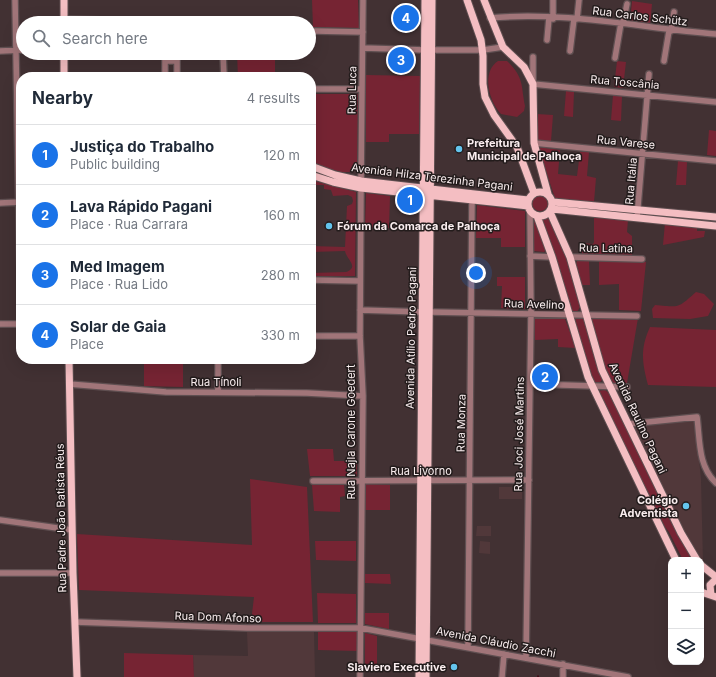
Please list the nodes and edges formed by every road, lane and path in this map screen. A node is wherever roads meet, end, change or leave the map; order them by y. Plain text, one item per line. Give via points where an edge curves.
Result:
1 (15, 0) edge
2 (64, 0) edge
3 (363, 0) edge
4 (425, 0) edge
5 (432, 0) edge
6 (467, 0) edge
7 (484, 0) edge
8 (553, 0) edge
9 (579, 0) edge
10 (627, 4) dead end
11 (674, 12) dead end
12 (64, 16) edge
13 (490, 18) junction
14 (551, 18) junction
15 (575, 19) junction
16 (622, 23) junction
17 (316, 31) edge
18 (670, 31) junction
19 (363, 32) junction
20 (716, 34) edge
21 (547, 40) dead end
22 (503, 47) junction
23 (363, 48) junction
24 (16, 50) joint
25 (428, 50) junction
26 (482, 50) junction
27 (0, 51) edge
28 (570, 51) dead end
29 (533, 57) dead end
30 (615, 58) dead end
31 (16, 60) edge
32 (64, 60) edge
33 (223, 60) edge
34 (165, 61) joint
35 (177, 61) joint
36 (664, 61) dead end
37 (17, 72) edge
38 (64, 72) edge
39 (165, 72) edge
40 (177, 72) edge
41 (224, 72) edge
42 (649, 74) dead end
43 (533, 84) junction
44 (316, 89) edge
45 (362, 89) junction
46 (648, 94) junction
47 (716, 102) edge
48 (534, 143) junction
49 (644, 154) junction
50 (716, 161) edge
51 (316, 168) edge
52 (316, 176) edge
53 (361, 184) junction
54 (427, 192) junction
55 (534, 193) junction
56 (548, 194) junction
57 (472, 201) junction
58 (16, 202) edge
59 (0, 203) edge
60 (529, 206) junction
61 (551, 208) junction
62 (638, 209) junction
63 (537, 216) junction
64 (716, 217) edge
65 (637, 218) junction
66 (716, 226) edge
67 (530, 256) junction
68 (552, 257) junction
69 (570, 257) junction
70 (642, 258) dead end
71 (316, 280) edge
72 (360, 281) junction
73 (360, 310) junction
74 (426, 312) junction
75 (472, 313) junction
76 (531, 314) junction
77 (586, 314) junction
78 (569, 315) junction
79 (637, 316) dead end
80 (0, 324) edge
81 (16, 324) edge
82 (316, 336) edge
83 (360, 336) junction
84 (70, 364) edge
85 (218, 364) edge
86 (70, 384) junction
87 (530, 384) junction
88 (592, 387) junction
89 (610, 387) junction
90 (627, 387) dead end
91 (218, 392) junction
92 (362, 396) junction
93 (628, 424) junction
94 (529, 480) junction
95 (314, 481) dead end
96 (362, 481) junction
97 (424, 481) junction
98 (470, 481) junction
99 (716, 483) edge
100 (0, 520) edge
101 (72, 530) junction
102 (675, 557) edge
103 (693, 557) edge
104 (704, 568) edge
105 (0, 573) edge
106 (73, 573) junction
107 (716, 578) edge
108 (713, 596) edge
109 (75, 622) junction
110 (361, 628) junction
111 (423, 638) junction
112 (468, 646) junction
113 (504, 654) junction
114 (526, 658) junction
115 (563, 664) junction
116 (618, 676) edge
117 (77, 677) edge
118 (360, 677) edge
119 (419, 677) edge
120 (426, 677) edge
121 (502, 677) edge
122 (563, 677) edge
123 (628, 677) edge

1 - 24 street
2 - 12 main road
3 - 19 street, Rua Luca
4 - 25 main road, Avenida Atílio Pedro Pagani
5 - 25 main road, Avenida Atílio Pedro Pagani
6 - 26 main road via 479,33
7 - 13 main road
8 - 14 street
9 - 15 street
10 - 16 street
11 - 18 street
13 - 14 street, Rua Carlos Schütz
13 - 22 main road
14 - 15 street, Rua Carlos Schütz
14 - 21 street
15 - 16 street, Rua Carlos Schütz
15 - 28 street
16 - 18 street, Rua Carlos Schütz
16 - 30 street
17 - 19 street
18 - 20 street, Rua Carlos Schütz
18 - 36 street
19 - 23 street, Rua Luca
22 - 26 street
22 - 43 main road via 524,67
23 - 25 street
23 - 45 street, Rua Luca
24 - 27 street
25 - 26 street
25 - 54 main road, Avenida Atílio Pedro Pagani
26 - 55 main road via 483,84 488,103 517,147
29 - 43 street
31 - 37 street
32 - 38 main road
33 - 41 street
34 - 35 street
34 - 39 street
35 - 40 street
42 - 46 street, Rua Itália
43 - 46 street, Rua Toscânia
43 - 48 main road
44 - 45 street
45 - 53 street, Rua Luca
46 - 47 street, Rua Toscânia
46 - 49 street, Rua Itália
48 - 49 street, Rua Varese
48 - 56 main road
49 - 50 street, Rua Varese
49 - 62 street, Rua Itália
51 - 53 main road, Avenida Hilza Terezinha Pagani
52 - 53 main road, Avenida Hilza Terezinha Pagani
53 - 54 main road, Avenida Hilza Terezinha Pagani
53 - 72 street, Rua Najla Carone Goedert
54 - 57 main road, Avenida Hilza Terezinha Pagani
54 - 60 main road, Avenida Hilza Terezinha Pagani
54 - 74 main road, Avenida Atílio Pedro Pagani
55 - 56 main road
55 - 60 main road
56 - 61 main road
57 - 60 main road, Avenida Hilza Terezinha Pagani
57 - 75 street, Rua Monza
58 - 59 street
60 - 63 main road
60 - 67 street, Rua Joci José Martins
61 - 62 main road
61 - 63 main road via 543,216
61 - 65 main road
61 - 69 main road, Avenida Raulino Pagani
62 - 64 main road
62 - 65 street, Rua Itália
63 - 68 main road
65 - 66 main road
67 - 68 street
67 - 76 street, Rua Joci José Martins
68 - 78 main road
69 - 70 street, Rua Latina
69 - 77 main road, Avenida Raulino Pagani
71 - 72 street
72 - 73 street, Rua Najla Carone Goedert
73 - 74 street, Rua Avelino
73 - 83 street, Rua Najla Carone Goedert
74 - 75 street, Rua Avelino
74 - 97 main road, Avenida Atílio Pedro Pagani
75 - 76 street, Rua Avelino
75 - 98 street, Rua Monza
76 - 78 street, Rua Avelino
76 - 87 street, Rua Joci José Martins
77 - 78 street, Rua Avelino
77 - 79 street, Rua Avelino
77 - 89 main road, Avenida Raulino Pagani via 598,357
78 - 88 main road
80 - 81 street
82 - 83 street
83 - 92 street, Rua Najla Carone Goedert
84 - 86 main road, Rua Padre João Batista Réus
85 - 91 street
86 - 91 street, Rua Tínoli via 166,392
86 - 101 main road, Rua Padre João Batista Réus
87 - 88 street
87 - 94 street, Rua Joci José Martins
88 - 89 street
88 - 102 main road
89 - 90 street
89 - 93 main road, Avenida Raulino Pagani
91 - 92 street, Rua Tínoli
92 - 96 street, Rua Najla Carone Goedert
93 - 99 street via 697,417 703,464
93 - 103 main road, Avenida Raulino Pagani
94 - 98 street, Rua Livorno
94 - 114 street, Rua Joci José Martins
95 - 96 street, Rua Livorno
96 - 97 street, Rua Livorno
96 - 110 street, Rua Najla Carone Goedert
97 - 98 street, Rua Livorno
97 - 111 main road, Avenida Atílio Pedro Pagani
98 - 112 street, Rua Monza
100 - 101 street
101 - 106 main road, Rua Padre João Batista Réus
104 - 107 main road
105 - 106 street
106 - 109 main road, Rua Padre João Batista Réus
107 - 108 main road via 710,585
109 - 110 street, Rua Dom Afonso via 247,628
109 - 117 main road, Rua Padre João Batista Réus
110 - 111 street, Avenida Cláudio Zacchi
110 - 118 street, Rua Najla Carone Goedert
111 - 112 street, Avenida Cláudio Zacchi
111 - 119 main road, Avenida Atílio Pedro Pagani
111 - 120 main road, Avenida Atílio Pedro Pagani
112 - 113 street, Avenida Cláudio Zacchi
113 - 114 street, Avenida Cláudio Zacchi
113 - 121 street
114 - 115 street, Avenida Cláudio Zacchi
115 - 116 street, Avenida Cláudio Zacchi
115 - 122 street
116 - 123 street, Avenida Cláudio Zacchi

